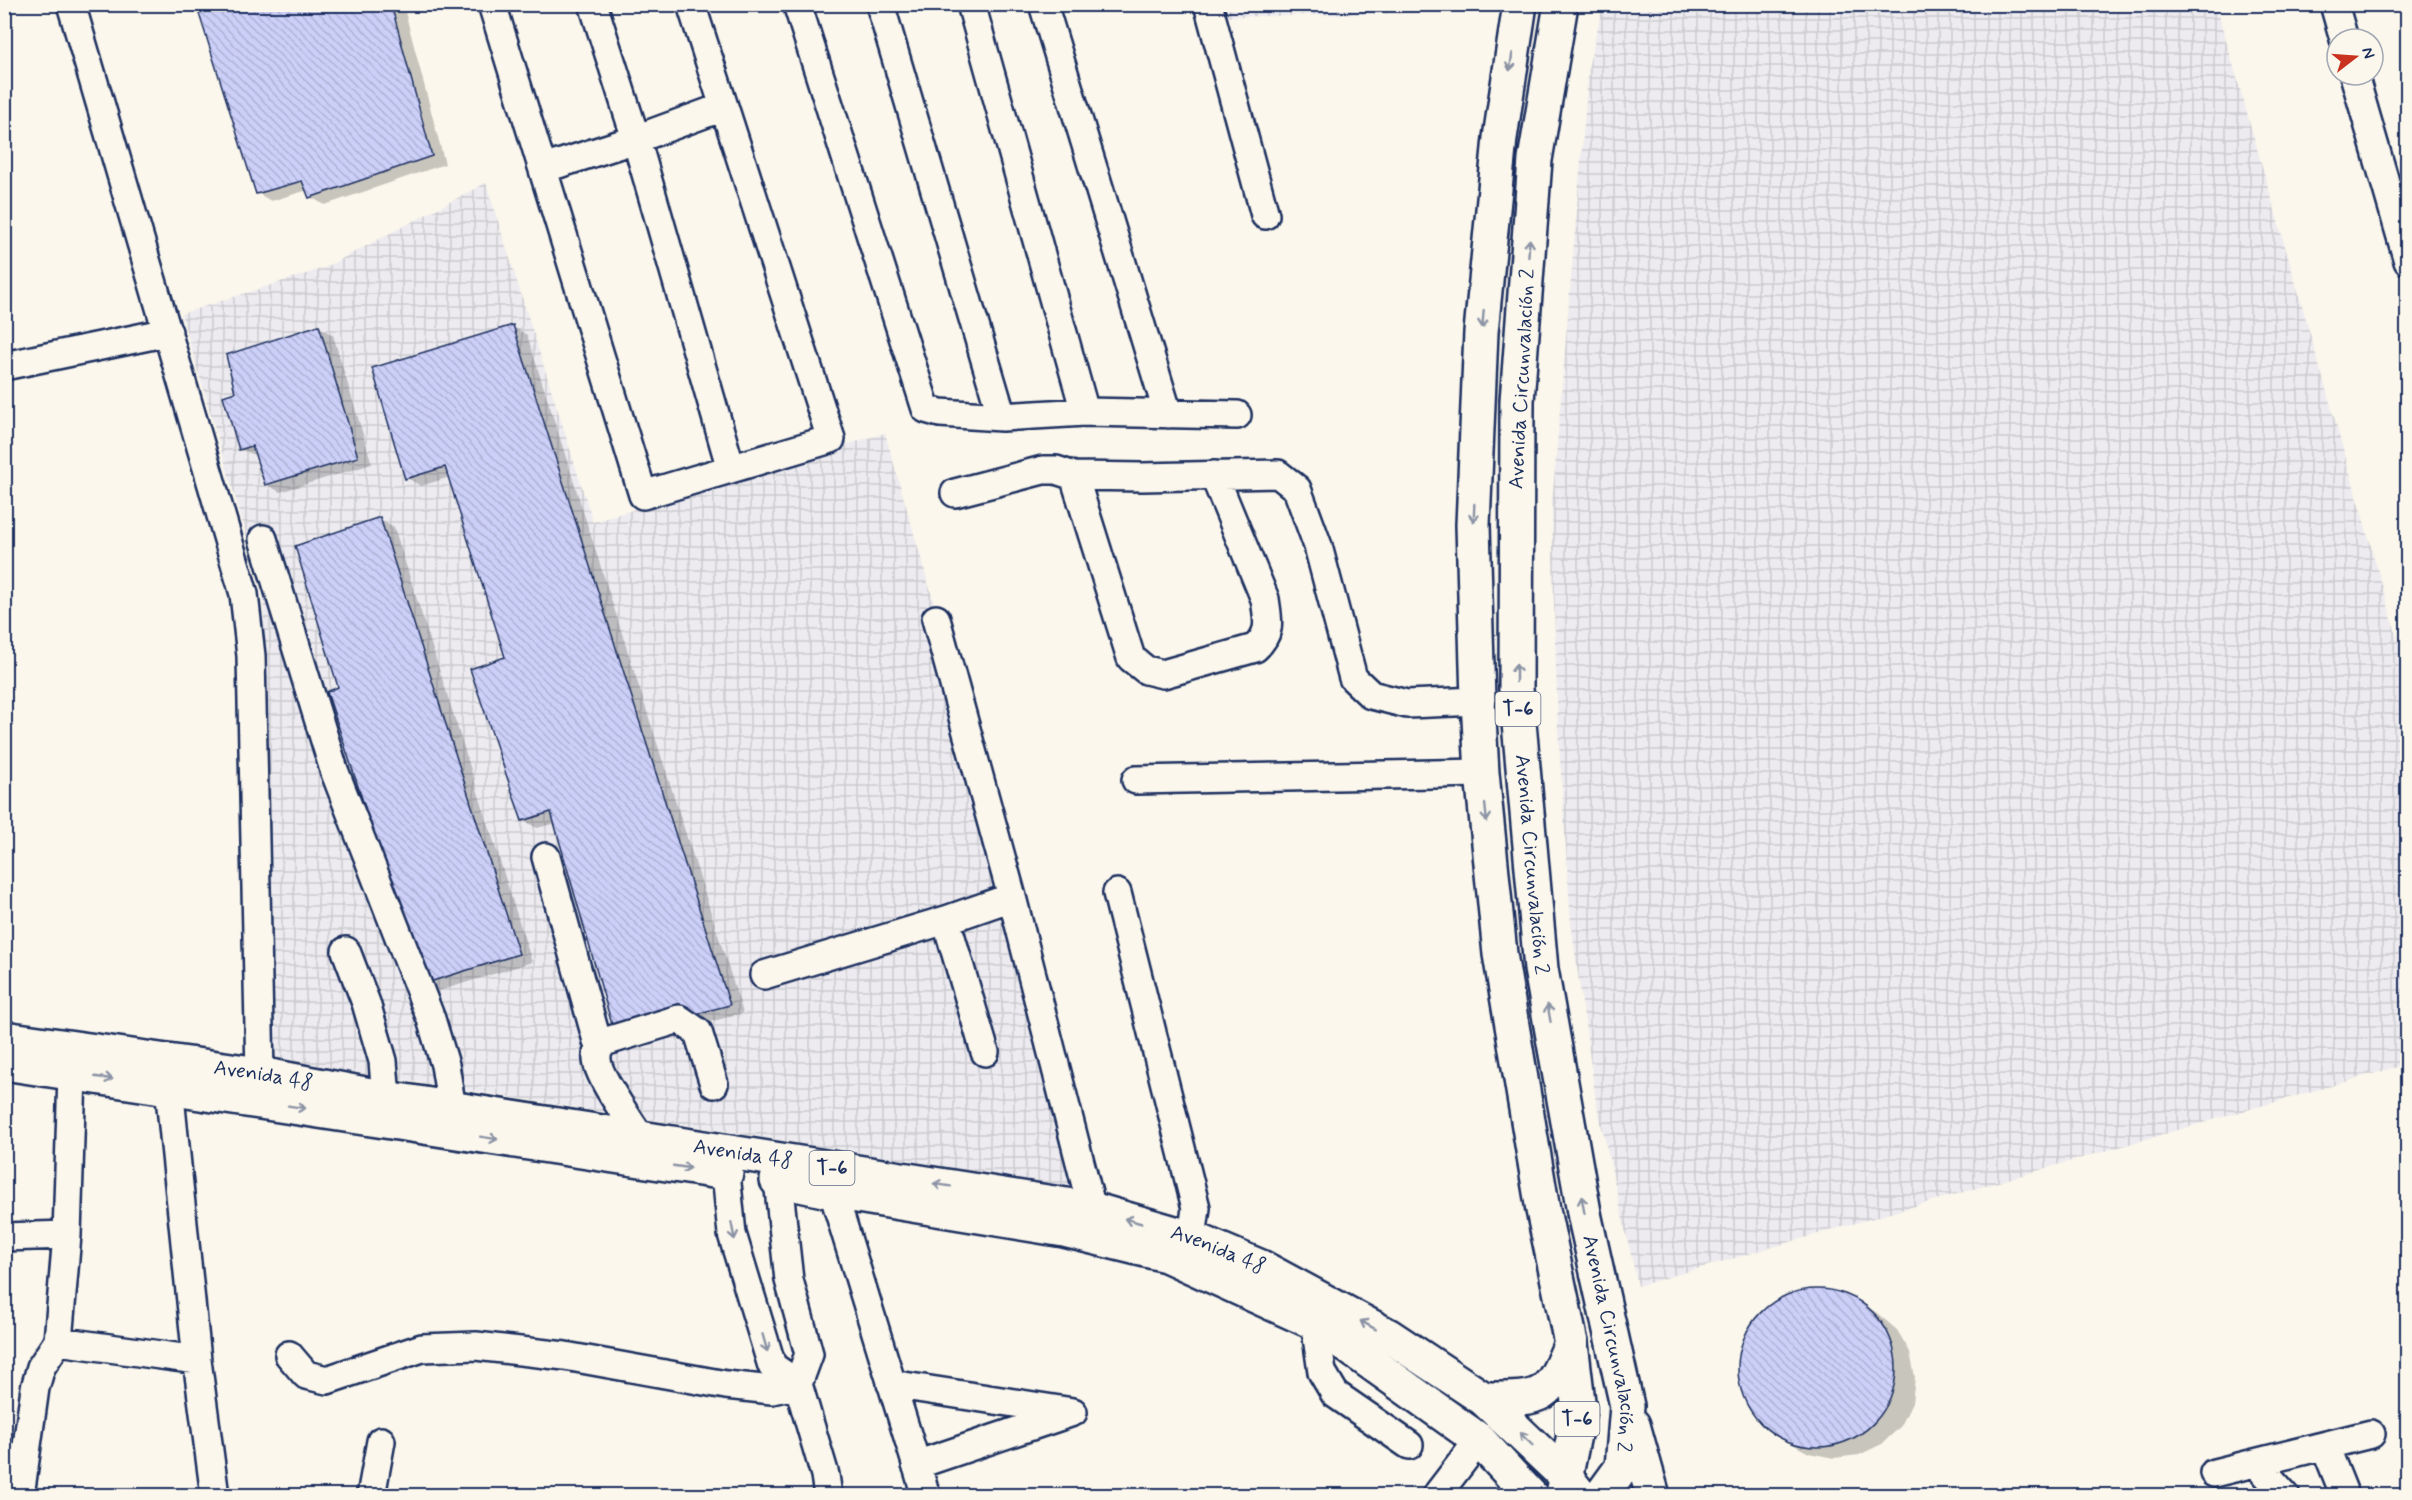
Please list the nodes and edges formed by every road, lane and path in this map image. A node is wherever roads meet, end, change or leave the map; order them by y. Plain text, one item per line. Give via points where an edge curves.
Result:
1 (71, 4) edge
2 (492, 4) edge
3 (593, 4) edge
4 (691, 4) edge
5 (797, 4) edge
6 (880, 4) edge
7 (971, 4) edge
8 (1043, 4) edge
9 (1208, 4) edge
10 (1520, 4) edge
11 (1561, 4) edge
12 (2334, 4) edge
13 (2341, 27) edge
14 (2357, 87) edge
15 (723, 107) junction
16 (636, 140) junction
17 (543, 169) junction
18 (1265, 215) dead end
19 (2408, 261) edge
20 (168, 332) junction
21 (4, 366) edge
22 (1085, 412) junction
23 (1168, 414) junction
24 (1237, 415) dead end
25 (1002, 417) junction
26 (732, 469) junction
27 (1214, 475) junction
28 (1074, 476) junction
29 (955, 493) dead end
30 (263, 539) dead end
31 (936, 619) dead end
32 (1478, 701) junction
33 (1482, 772) junction
34 (1136, 780) dead end
35 (546, 856) dead end
36 (1117, 893) dead end
37 (1012, 897) junction
38 (946, 920) junction
39 (346, 951) dead end
40 (764, 975) dead end
41 (4, 1038) edge
42 (599, 1048) junction
43 (986, 1052) dead end
44 (4, 1063) edge
45 (72, 1074) junction
46 (260, 1074) junction
47 (714, 1084) dead end
48 (169, 1087) junction
49 (386, 1098) junction
50 (452, 1109) junction
51 (640, 1137) junction
52 (726, 1173) junction
53 (778, 1180) junction
54 (833, 1192) junction
55 (1092, 1209) junction
56 (67, 1235) junction
57 (4, 1237) edge
58 (1192, 1239) junction
59 (1315, 1323) junction
60 (58, 1341) junction
61 (1571, 1343) junction
62 (289, 1355) dead end
63 (197, 1360) junction
64 (798, 1384) junction
65 (891, 1384) junction
66 (1484, 1399) junction
67 (1627, 1406) junction
68 (2371, 1434) dead end
69 (1479, 1440) junction
70 (381, 1441) dead end
71 (1409, 1445) dead end
72 (2325, 1446) junction
73 (2256, 1463) junction
74 (916, 1466) junction
75 (2214, 1473) dead end
76 (1569, 1489) edge
77 (15, 1492) edge
78 (215, 1496) edge
79 (371, 1496) edge
80 (828, 1496) edge
81 (926, 1496) edge
82 (1436, 1496) edge
83 (1532, 1496) edge
84 (1601, 1496) edge
85 (1653, 1496) edge
86 (2286, 1496) edge
87 (2345, 1496) edge

1 - 20 street
2 - 17 street
3 - 16 street
4 - 15 street
5 - 25 street via 926,409
6 - 25 street
7 - 22 street
8 - 23 street
9 - 18 street
10 -> 32 highway, Avenida Circunvalación 2 / T-6 via 1500,138 1481,332 1473,525
67 -> 11 highway, Avenida Circunvalación 2 / T-6 via 1585,1218 1541,969 1516,689 1517,401 1535,160
12 - 13 street
14 - 19 street
15 - 16 street
15 - 26 street via 831,439
16 - 17 street
16 - 26 street
17 - 26 street via 643,495
20 - 21 street
20 - 46 street via 244,594 251,656
22 - 23 street
22 - 25 street
23 - 24 street
27 - 28 street
27 - 28 street via 1265,599 1265,638 1255,648 1163,674 1146,670 1131,658
27 - 32 street via 1278,474 1297,489 1318,546 1353,678 1371,695 1407,704
28 - 29 street via 1056,470 1042,471
30 - 50 street via 334,770 431,1019 445,1065
31 - 37 street
32 - 33 highway, Avenida Circunvalación 2 / T-6
33 - 34 street
33 -> 61 highway, Avenida Circunvalación 2 / T-6 via 1500,954 1543,1210
35 - 42 street
36 - 58 street via 1196,1208
37 - 38 street
37 - 55 street
38 - 40 street
38 - 43 street
39 - 49 street via 383,1061
41 - 46 highway, Avenida 48 / T-6
42 - 47 street via 604,1042 679,1019 698,1032
42 - 51 street via 600,1071
44 - 45 highway, Avenida 48 / T-6
45 -> 48 highway, Avenida 48 / T-6
45 - 56 street
46 - 49 highway, Avenida 48 / T-6
48 -> 52 highway, Avenida 48 / T-6
48 - 63 street
49 - 50 highway, Avenida 48 / T-6
50 - 51 highway, Avenida 48 / T-6
55 -> 51 highway, Avenida 48 / T-6
52 - 53 highway, Avenida 48 / T-6
52 -> 64 street via 732,1234 772,1366
53 - 54 highway, Avenida 48 / T-6
53 - 64 street via 789,1280 809,1354
54 - 59 highway, Avenida 48 / T-6 via 1064,1230 1166,1255
54 - 65 street
58 -> 55 highway, Avenida 48 / T-6
56 - 57 street
56 - 60 street
66 -> 58 highway, Avenida 48 / T-6 via 1370,1326 1262,1267
59 - 69 highway, Avenida 48 / T-6
59 - 71 street via 1322,1372 1335,1394
60 - 63 street
60 - 77 street via 41,1367 35,1388
61 - 66 highway via 1558,1376 1544,1392 1524,1399
61 - 76 highway, Avenida Circunvalación 2 / T-6 via 1579,1410
62 - 64 street via 306,1375 327,1380 422,1348 476,1346 565,1356 726,1385 772,1390
63 - 78 street
64 - 80 street
65 - 74 street
65 - 74 street via 1073,1412
76 -> 66 highway, Avenida 48 / T-6
67 - 84 highway, Avenida Circunvalación 2 / T-6 via 1622,1467
67 - 85 highway
68 - 72 street
69 - 82 street
69 - 83 highway, Avenida 48 / T-6
70 - 79 street
72 - 73 street
72 - 87 street
73 - 75 street
73 - 86 street
74 - 81 street

